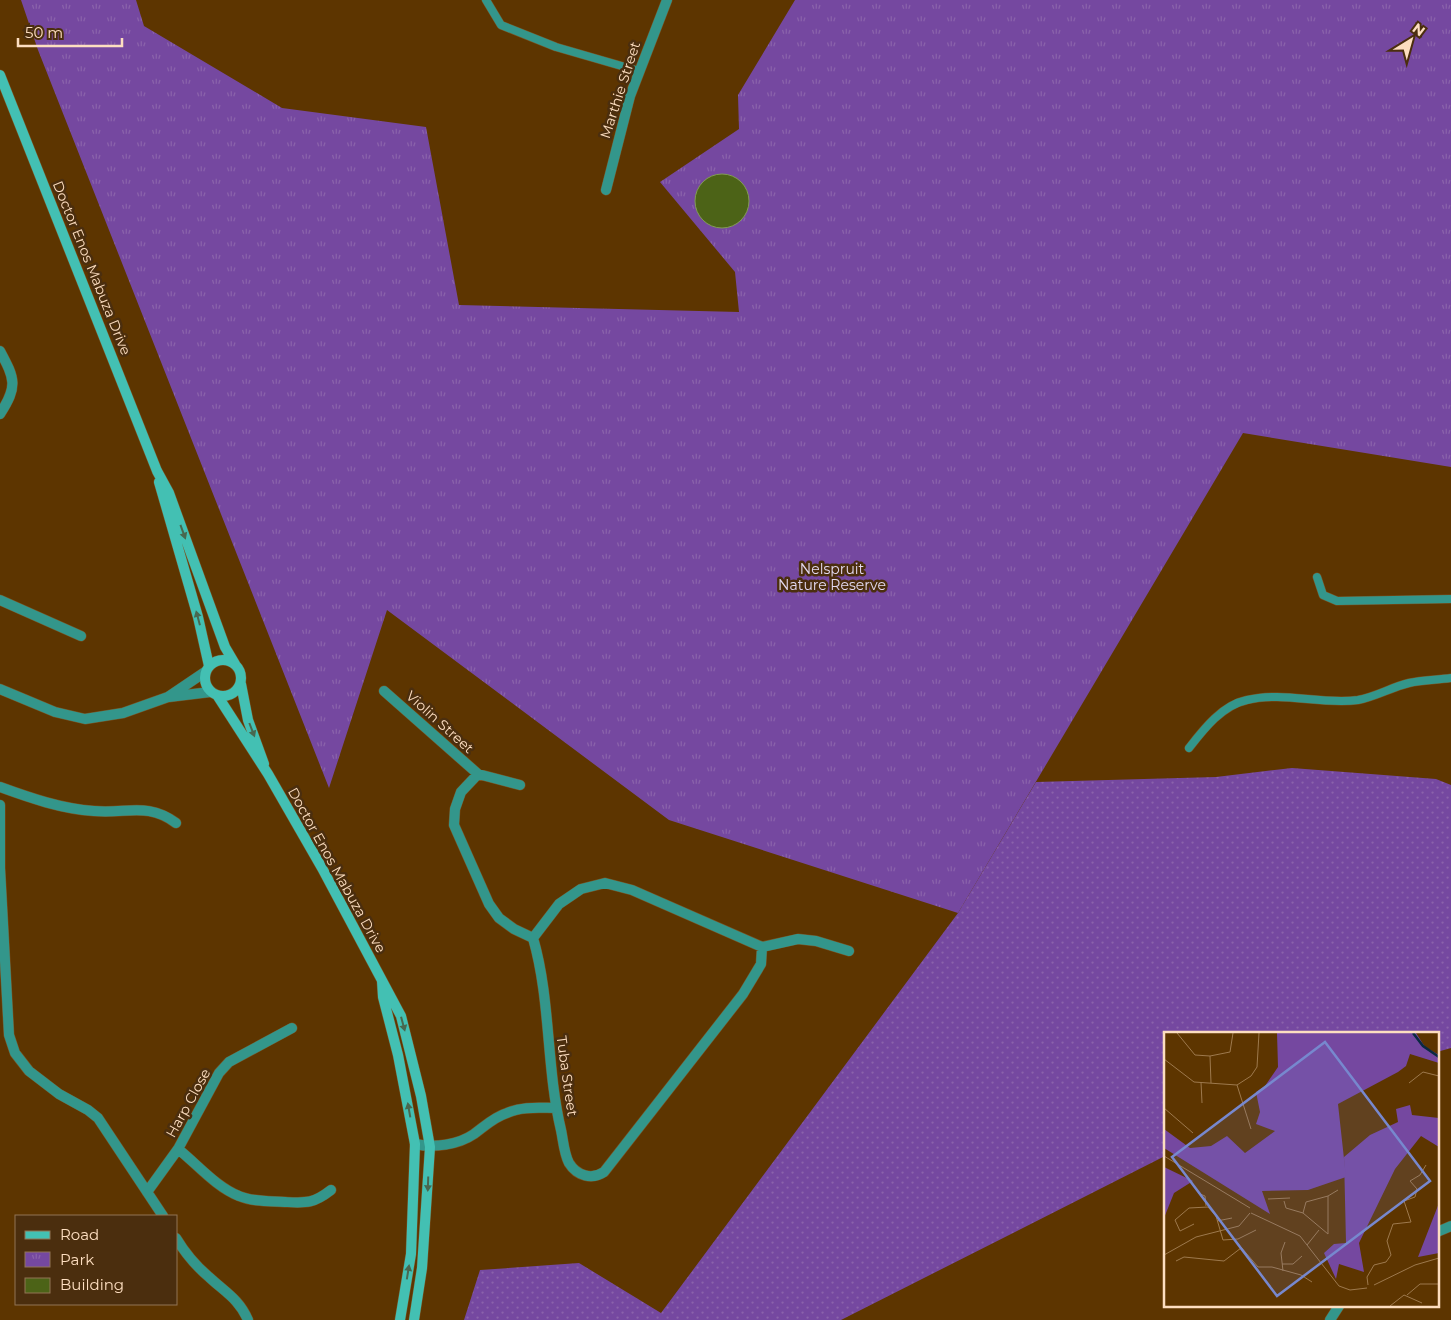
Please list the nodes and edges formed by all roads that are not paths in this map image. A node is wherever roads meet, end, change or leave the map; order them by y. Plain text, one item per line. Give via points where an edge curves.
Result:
1 (486, 0) edge
2 (666, 0) edge
3 (639, 71) junction
4 (0, 75) edge
5 (606, 190) dead end
6 (0, 351) edge
7 (0, 414) edge
8 (157, 471) junction
9 (1317, 577) dead end
10 (1451, 599) edge
11 (0, 600) edge
12 (81, 636) dead end
13 (235, 664) junction
14 (207, 669) junction
15 (1451, 678) edge
16 (241, 684) junction
17 (0, 689) edge
18 (384, 691) dead end
19 (214, 694) junction
20 (168, 697) junction
21 (1189, 748) dead end
22 (268, 774) junction
23 (478, 774) junction
24 (520, 785) dead end
25 (0, 787) edge
26 (0, 805) edge
27 (176, 823) dead end
28 (0, 868) edge
29 (533, 938) junction
30 (762, 947) junction
31 (849, 952) dead end
32 (382, 980) junction
33 (292, 1028) dead end
34 (556, 1108) junction
35 (415, 1144) junction
36 (430, 1147) junction
37 (178, 1148) junction
38 (331, 1190) dead end
39 (147, 1192) junction
40 (162, 1215) edge
41 (1451, 1226) edge
42 (1438, 1232) edge
43 (178, 1241) edge
44 (1338, 1308) edge
45 (248, 1320) edge
46 (400, 1320) edge
47 (414, 1320) edge
48 (1330, 1320) edge

1 - 3 lane via 501,25 556,47
2 - 3 street, Marthie Street
3 - 5 street, Marthie Street
4 - 8 main road, Doctor Enos Mabuza Drive
6 - 7 street via 14,385
8 -> 13 main road, Doctor Enos Mabuza Drive via 172,501 225,647
14 -> 8 main road, Doctor Enos Mabuza Drive
9 - 10 lane via 1323,595 1337,600
11 - 12 street
13 - 14 main road via 222,659
13 - 16 main road via 240,670
14 - 19 main road via 206,686
14 - 20 street
15 - 21 lane via 1411,682 1361,699 1332,702 1283,698 1246,700 1224,711
16 - 19 main road via 231,695
16 -> 22 main road, Doctor Enos Mabuza Drive via 248,720
17 - 20 street via 55,712 85,719 123,713
18 - 23 street, Violin Street
19 - 20 street
19 - 22 main road, Doctor Enos Mabuza Drive
22 - 32 main road, Doctor Enos Mabuza Drive
23 - 24 street, Violin Street
23 - 29 street via 461,792 454,825 498,918
25 - 27 street via 47,802 93,811 152,810
26 - 28 street
28 - 39 street via 9,1035 15,1053 28,1071 98,1118
29 - 30 street via 559,904 581,889 605,884 632,890
29 - 34 street, Tuba Street via 540,962
30 - 31 street via 798,939 816,941
30 - 34 street, Tuba Street via 761,964 743,994 604,1172 598,1176 583,1175 568,1162
35 -> 32 main road, Doctor Enos Mabuza Drive
32 -> 36 main road, Doctor Enos Mabuza Drive via 401,1016
33 - 37 street, Harp Close via 229,1062 219,1073
34 - 36 street via 524,1108 507,1112 473,1135
35 - 36 street
46 -> 35 main road, Doctor Enos Mabuza Drive via 411,1254
36 -> 47 main road, Doctor Enos Mabuza Drive via 422,1268
37 - 38 street via 226,1189 239,1196 308,1203 319,1200
37 - 39 street, Harp Close
39 - 40 street
41 - 42 street
43 - 45 street via 195,1264 241,1305
44 - 48 street

